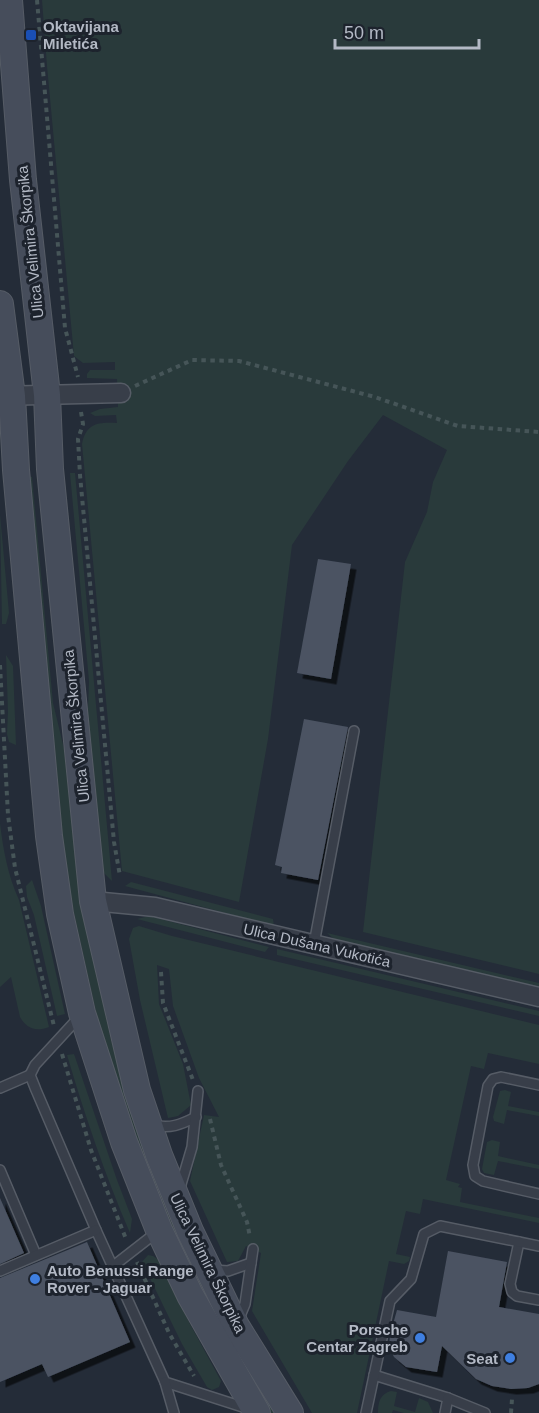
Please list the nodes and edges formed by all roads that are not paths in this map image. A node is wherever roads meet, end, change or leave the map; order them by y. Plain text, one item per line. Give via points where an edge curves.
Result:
1 (9, 0) edge
2 (0, 304) edge
3 (121, 393) road end
4 (47, 395) junction
5 (6, 396) edge
6 (354, 731) dead end
7 (93, 901) junction
8 (314, 944) junction
9 (539, 997) edge
10 (82, 1013) junction
11 (30, 1075) junction
12 (539, 1085) edge
13 (0, 1088) edge
14 (198, 1091) dead end
15 (196, 1117) junction
16 (149, 1125) junction
17 (0, 1170) edge
18 (539, 1194) edge
19 (177, 1199) junction
20 (96, 1230) junction
21 (159, 1230) junction
22 (519, 1242) junction
23 (539, 1246) edge
24 (253, 1249) dead end
25 (36, 1256) junction
26 (251, 1263) junction
27 (112, 1267) junction
28 (209, 1270) junction
29 (0, 1271) edge
30 (539, 1300) edge
31 (236, 1326) junction
32 (374, 1375) junction
33 (165, 1382) junction
34 (448, 1398) junction
35 (257, 1412) edge
36 (174, 1413) edge
37 (290, 1413) edge
38 (366, 1413) edge
39 (445, 1413) edge
40 (485, 1413) edge

1 - 4 main road, Ulica Velimira Škorpika via 23,180
2 - 5 main road, Ulica Velimira Škorpika
3 - 4 street
4 - 5 street
4 - 7 main road, Ulica Velimira Škorpika via 50,469
5 - 10 main road, Ulica Velimira Škorpika via 49,836 60,914
6 - 8 lane
7 - 8 street, Ulica Dušana Vukotića via 155,907
7 - 16 main road, Ulica Velimira Škorpika via 137,1090
8 - 9 street, Ulica Dušana Vukotića
10 - 11 lane
10 - 21 main road, Ulica Velimira Škorpika via 124,1142
11 - 13 lane
11 - 20 lane
12 - 18 lane via 501,1077 493,1079 488,1086 473,1165 475,1176 483,1181
14 - 15 lane
15 - 16 lane via 176,1127
15 - 19 lane
16 - 19 main road, Ulica Velimira Škorpika
17 - 25 lane
19 - 28 main road, Ulica Velimira Škorpika
20 - 25 lane
20 - 27 lane
21 - 27 lane
21 - 35 main road, Ulica Velimira Škorpika via 190,1295
22 - 23 lane
22 - 30 lane via 510,1284 512,1292
22 - 32 lane via 440,1226 424,1234 411,1279 390,1301
24 - 26 lane
25 - 29 lane
26 - 28 lane via 228,1271
26 - 31 lane via 245,1304
27 - 33 lane
28 - 31 main road, Ulica Velimira Škorpika
31 - 37 main road, Ulica Velimira Škorpika
32 - 34 lane
32 - 38 lane
33 - 35 lane
33 - 36 lane
34 - 39 lane
34 - 40 lane

